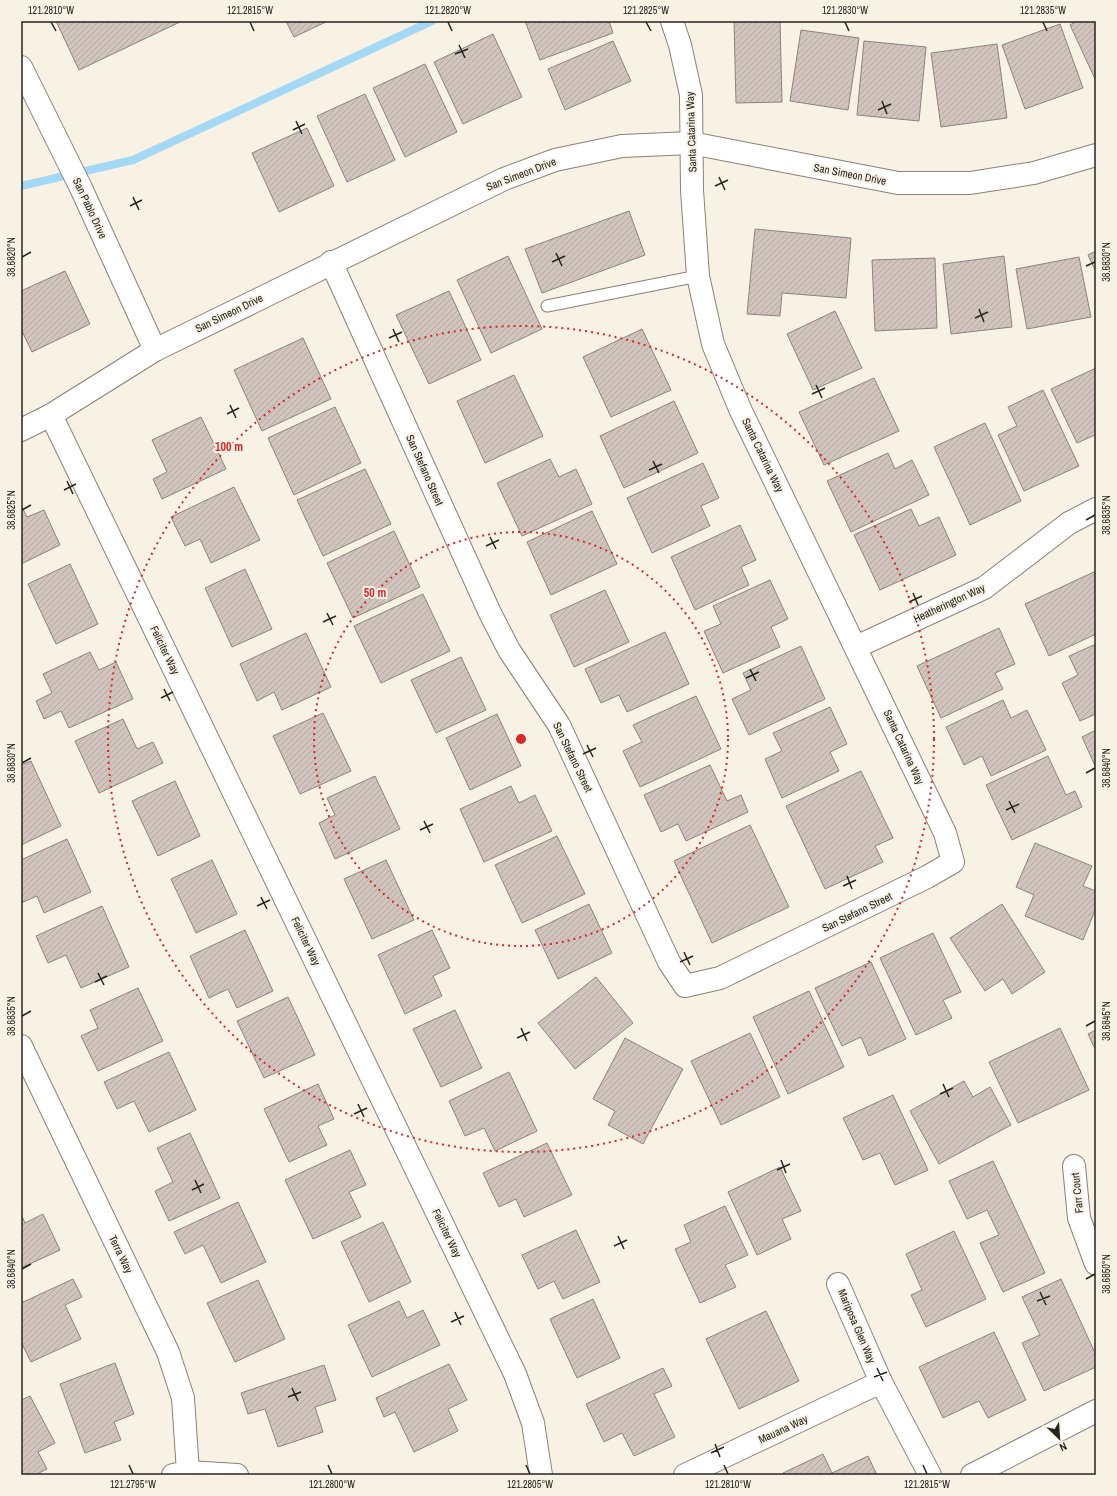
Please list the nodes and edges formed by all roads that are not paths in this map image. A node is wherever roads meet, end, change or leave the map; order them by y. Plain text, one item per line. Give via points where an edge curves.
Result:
1 (672, 21) edge
2 (23, 78) edge
3 (691, 143) junction
4 (1096, 155) edge
5 (331, 262) junction
6 (698, 276) junction
7 (547, 306) dead end
8 (155, 350) junction
9 (51, 414) junction
10 (21, 430) edge
11 (1096, 509) edge
12 (856, 647) junction
13 (953, 862) joint
14 (21, 1046) edge
15 (1074, 1166) dead end
16 (1096, 1264) edge
17 (838, 1284) dead end
18 (881, 1382) junction
19 (1096, 1411) edge
20 (181, 1473) edge
21 (237, 1475) edge
22 (541, 1475) edge
23 (685, 1475) edge
24 (930, 1475) edge
25 (972, 1475) edge

1 - 3 street, Santa Catarina Way via 691,95
2 - 8 street, San Pablo Drive via 66,157
3 - 4 street, San Simeon Drive via 898,183 978,182 1034,173
3 - 5 street, San Simeon Drive via 622,146 555,160 504,179
3 - 6 street, Santa Catarina Way
5 - 8 street, San Simeon Drive
5 - 13 street, San Stefano Street via 490,613 509,650 559,725 669,962 685,986 720,978 927,878
6 - 7 lane
6 - 12 street, Santa Catarina Way via 713,344 740,408
8 - 9 street, San Simeon Drive
9 - 10 street, San Simeon Drive
9 - 22 street, Feliciter Way via 515,1374 533,1423
11 - 12 street, Heatherington Way via 1070,523 984,588
12 - 13 street, Santa Catarina Way via 945,833
14 - 20 street, Terra Way via 168,1352 183,1398
15 - 16 street, Farr Court via 1079,1218
17 - 18 street, Mariposa Glen Way
18 - 23 street, Mauana Way
18 - 24 street, Mariposa Glen Way
19 - 25 street
20 - 21 street

